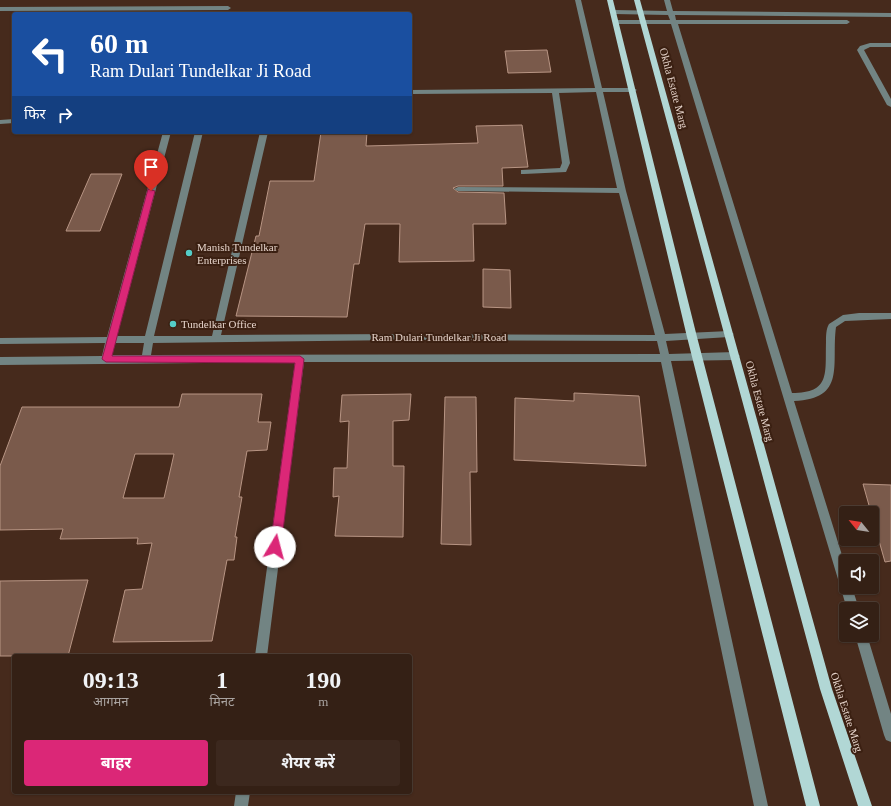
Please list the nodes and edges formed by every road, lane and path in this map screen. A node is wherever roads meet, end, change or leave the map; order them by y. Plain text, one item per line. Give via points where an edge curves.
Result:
1 (215, 0) edge
2 (230, 0) edge
3 (578, 0) edge
4 (610, 0) edge
5 (637, 0) edge
6 (668, 0) edge
7 (0, 9) edge
8 (212, 11) edge
9 (228, 11) edge
10 (640, 12) junction
11 (671, 12) junction
12 (891, 15) edge
13 (615, 17) junction
14 (644, 22) junction
15 (674, 22) junction
16 (891, 22) edge
17 (891, 45) edge
18 (633, 90) junction
19 (555, 91) junction
20 (412, 92) edge
21 (598, 92) junction
22 (891, 105) edge
23 (0, 122) edge
24 (12, 122) edge
25 (166, 134) edge
26 (199, 134) edge
27 (264, 134) edge
28 (524, 172) dead end
29 (458, 189) dead end
30 (622, 191) junction
31 (891, 316) edge
32 (729, 334) junction
33 (692, 337) junction
34 (216, 338) junction
35 (661, 338) junction
36 (112, 339) junction
37 (149, 339) junction
38 (0, 341) edge
39 (698, 356) junction
40 (735, 356) junction
41 (665, 358) junction
42 (106, 359) junction
43 (146, 359) junction
44 (300, 359) junction
45 (0, 361) edge
46 (788, 397) junction
47 (839, 564) edge
48 (863, 642) edge
49 (261, 654) edge
50 (891, 734) edge
51 (243, 794) edge
52 (241, 806) edge
53 (761, 806) edge
54 (812, 806) edge
55 (865, 806) edge

1 - 8 street
2 - 9 street
3 - 21 street
4 - 13 main road
5 - 10 main road, Okhla Estate Marg
6 - 11 street
7 - 8 street
8 - 9 street
10 - 11 street
10 - 13 street
10 - 14 main road, Okhla Estate Marg
11 - 12 street
11 - 15 street
13 - 14 street
13 - 18 main road
14 - 15 street
14 - 32 main road, Okhla Estate Marg
15 - 16 street
15 - 46 street
17 - 22 street via 868,45 860,50
18 - 21 street
18 - 33 main road
19 - 20 street
19 - 21 street
19 - 28 street via 566,163 563,170
21 - 30 street
23 - 24 street
25 - 36 street
26 - 37 street
27 - 34 street
29 - 30 street
30 - 35 street
31 - 46 street via 843,318 832,326 829,337 831,373 825,387 814,395
32 - 33 street, Ram Dulari Tundelkar Ji Road
32 - 40 main road, Okhla Estate Marg
33 - 35 street, Ram Dulari Tundelkar Ji Road
33 - 39 main road
34 - 35 street, Ram Dulari Tundelkar Ji Road
34 - 37 street, Ram Dulari Tundelkar Ji Road
35 - 41 street
36 - 37 street, Ram Dulari Tundelkar Ji Road
36 - 38 street, Ram Dulari Tundelkar Ji Road
36 - 42 street
37 - 43 street
39 - 40 street, Ram Dulari Tundelkar Ji Road
39 - 41 street, Ram Dulari Tundelkar Ji Road
39 - 54 main road
40 - 55 main road, Okhla Estate Marg via 826,689
41 - 44 street, Ram Dulari Tundelkar Ji Road
41 - 53 street
42 - 43 street, Ram Dulari Tundelkar Ji Road
42 - 45 street, Ram Dulari Tundelkar Ji Road
43 - 44 street, Ram Dulari Tundelkar Ji Road
44 - 49 street
46 - 47 street
48 - 50 street
51 - 52 street

